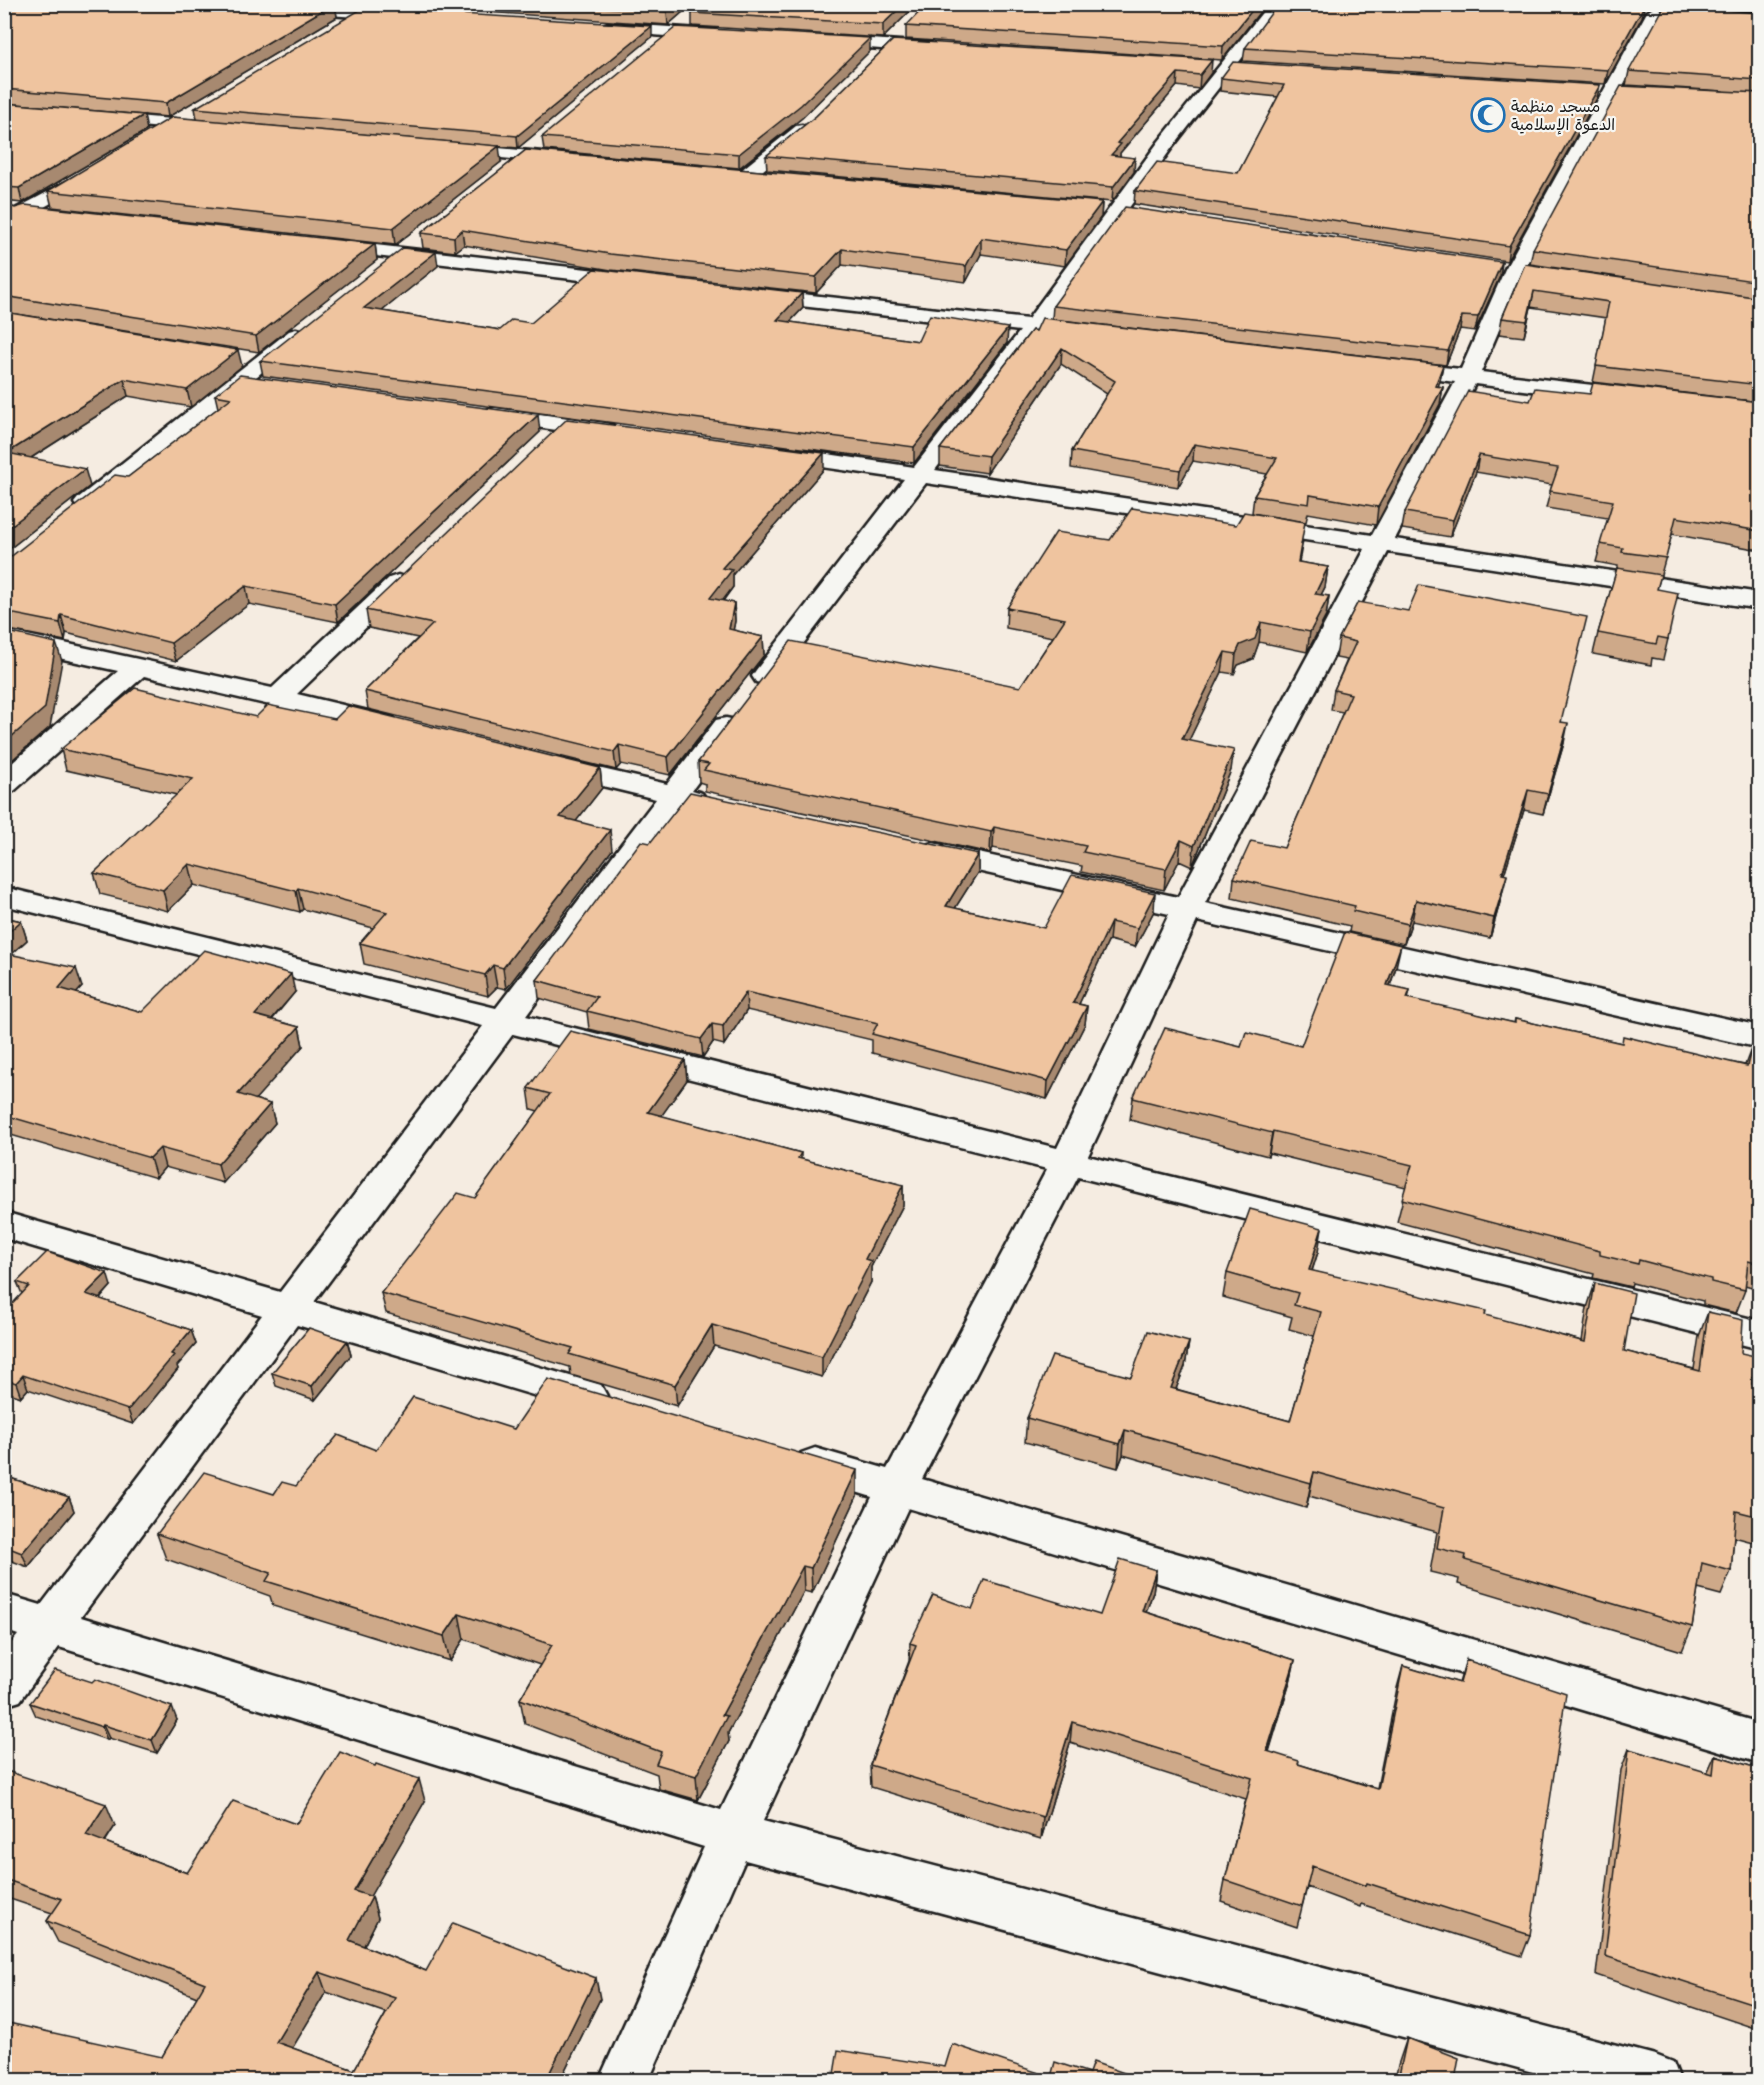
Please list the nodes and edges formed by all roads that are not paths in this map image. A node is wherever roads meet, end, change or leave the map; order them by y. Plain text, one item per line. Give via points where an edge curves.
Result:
1 (241, 4) edge
2 (1276, 4) edge
3 (365, 9) edge
4 (698, 11) edge
5 (1651, 12) dead end
6 (417, 16) edge
7 (338, 25) edge
8 (591, 27) edge
9 (904, 29) dead end
10 (673, 32) junction
11 (732, 36) edge
12 (804, 40) edge
13 (888, 45) junction
14 (946, 49) edge
15 (646, 54) edge
16 (872, 61) edge
17 (195, 112) edge
18 (84, 116) edge
19 (817, 117) edge
20 (174, 124) junction
21 (221, 129) edge
22 (541, 140) dead end
23 (145, 142) edge
24 (442, 148) edge
25 (524, 155) junction
26 (582, 160) edge
27 (106, 165) edge
28 (722, 173) edge
29 (746, 175) junction
30 (497, 176) edge
31 (769, 177) edge
32 (4, 209) edge
33 (27, 212) junction
34 (62, 216) edge
35 (4, 223) edge
36 (417, 239) dead end
37 (306, 243) edge
38 (399, 254) junction
39 (381, 268) edge
40 (658, 283) edge
41 (740, 293) edge
42 (308, 325) edge
43 (1034, 326) junction
44 (1068, 330) edge
45 (239, 357) edge
46 (262, 361) junction
47 (1377, 366) edge
48 (1468, 378) junction
49 (237, 382) junction
50 (273, 387) edge
51 (1655, 399) edge
52 (471, 412) edge
53 (564, 424) junction
54 (622, 432) edge
55 (538, 449) edge
56 (760, 451) edge
57 (922, 473) junction
58 (70, 516) edge
59 (1381, 542) junction
60 (417, 565) edge
61 (1760, 601) edge
62 (4, 638) edge
63 (137, 668) junction
64 (278, 697) junction
65 (406, 729) edge
66 (533, 760) edge
67 (4, 785) edge
68 (672, 795) junction
69 (719, 805) edge
70 (906, 846) edge
71 (4, 896) edge
72 (1188, 907) junction
73 (503, 1020) junction
74 (1760, 1037) edge
75 (1067, 1164) junction
76 (4, 1225) edge
77 (289, 1308) junction
78 (1760, 1335) edge
79 (622, 1407) edge
80 (783, 1454) edge
81 (897, 1488) junction
82 (4, 1612) edge
83 (50, 1625) junction
84 (4, 1687) edge
85 (1760, 1743) edge
86 (733, 1835) junction
87 (624, 2080) edge
88 (1655, 2080) edge

1 - 3 street
2 - 43 street via 1116,210
3 - 6 street
3 - 7 street
4 - 10 street
5 - 48 street via 1515,269
8 - 10 street
9 - 13 street
10 - 11 street
10 - 15 street
12 - 13 street
13 - 14 street
13 - 16 street
17 - 20 street
18 - 20 street
19 - 29 street
20 - 21 street
20 - 23 street
22 - 25 street
24 - 25 street
25 - 26 street
25 - 30 street
27 - 33 street
28 - 29 street
29 - 31 street
32 - 33 street
33 - 34 street
33 - 35 street
36 - 38 street
37 - 38 street
38 - 39 street
38 - 40 street
41 - 43 street
42 - 46 street
43 - 44 street
43 - 57 street
45 - 46 street
46 - 49 street
47 - 48 street
48 - 51 street
48 - 59 street
49 - 50 street
49 - 58 street
52 - 53 street
53 - 54 street
53 - 55 street
56 - 57 street
57 - 59 street
57 - 68 street
59 - 61 street
59 - 72 street
60 - 64 street
62 - 63 street
63 - 64 street
63 - 67 street
64 - 65 street
66 - 68 street
68 - 69 street
68 - 73 street
70 - 72 street
71 - 73 street
72 - 74 street
72 - 75 street
73 - 75 street
73 - 77 street
75 - 78 street
75 - 81 street
76 - 77 street
77 - 79 street
77 - 83 street
80 - 81 street
81 - 85 street
81 - 86 street
82 - 83 street
83 - 84 street
83 - 86 street
86 - 87 street
86 - 88 street

